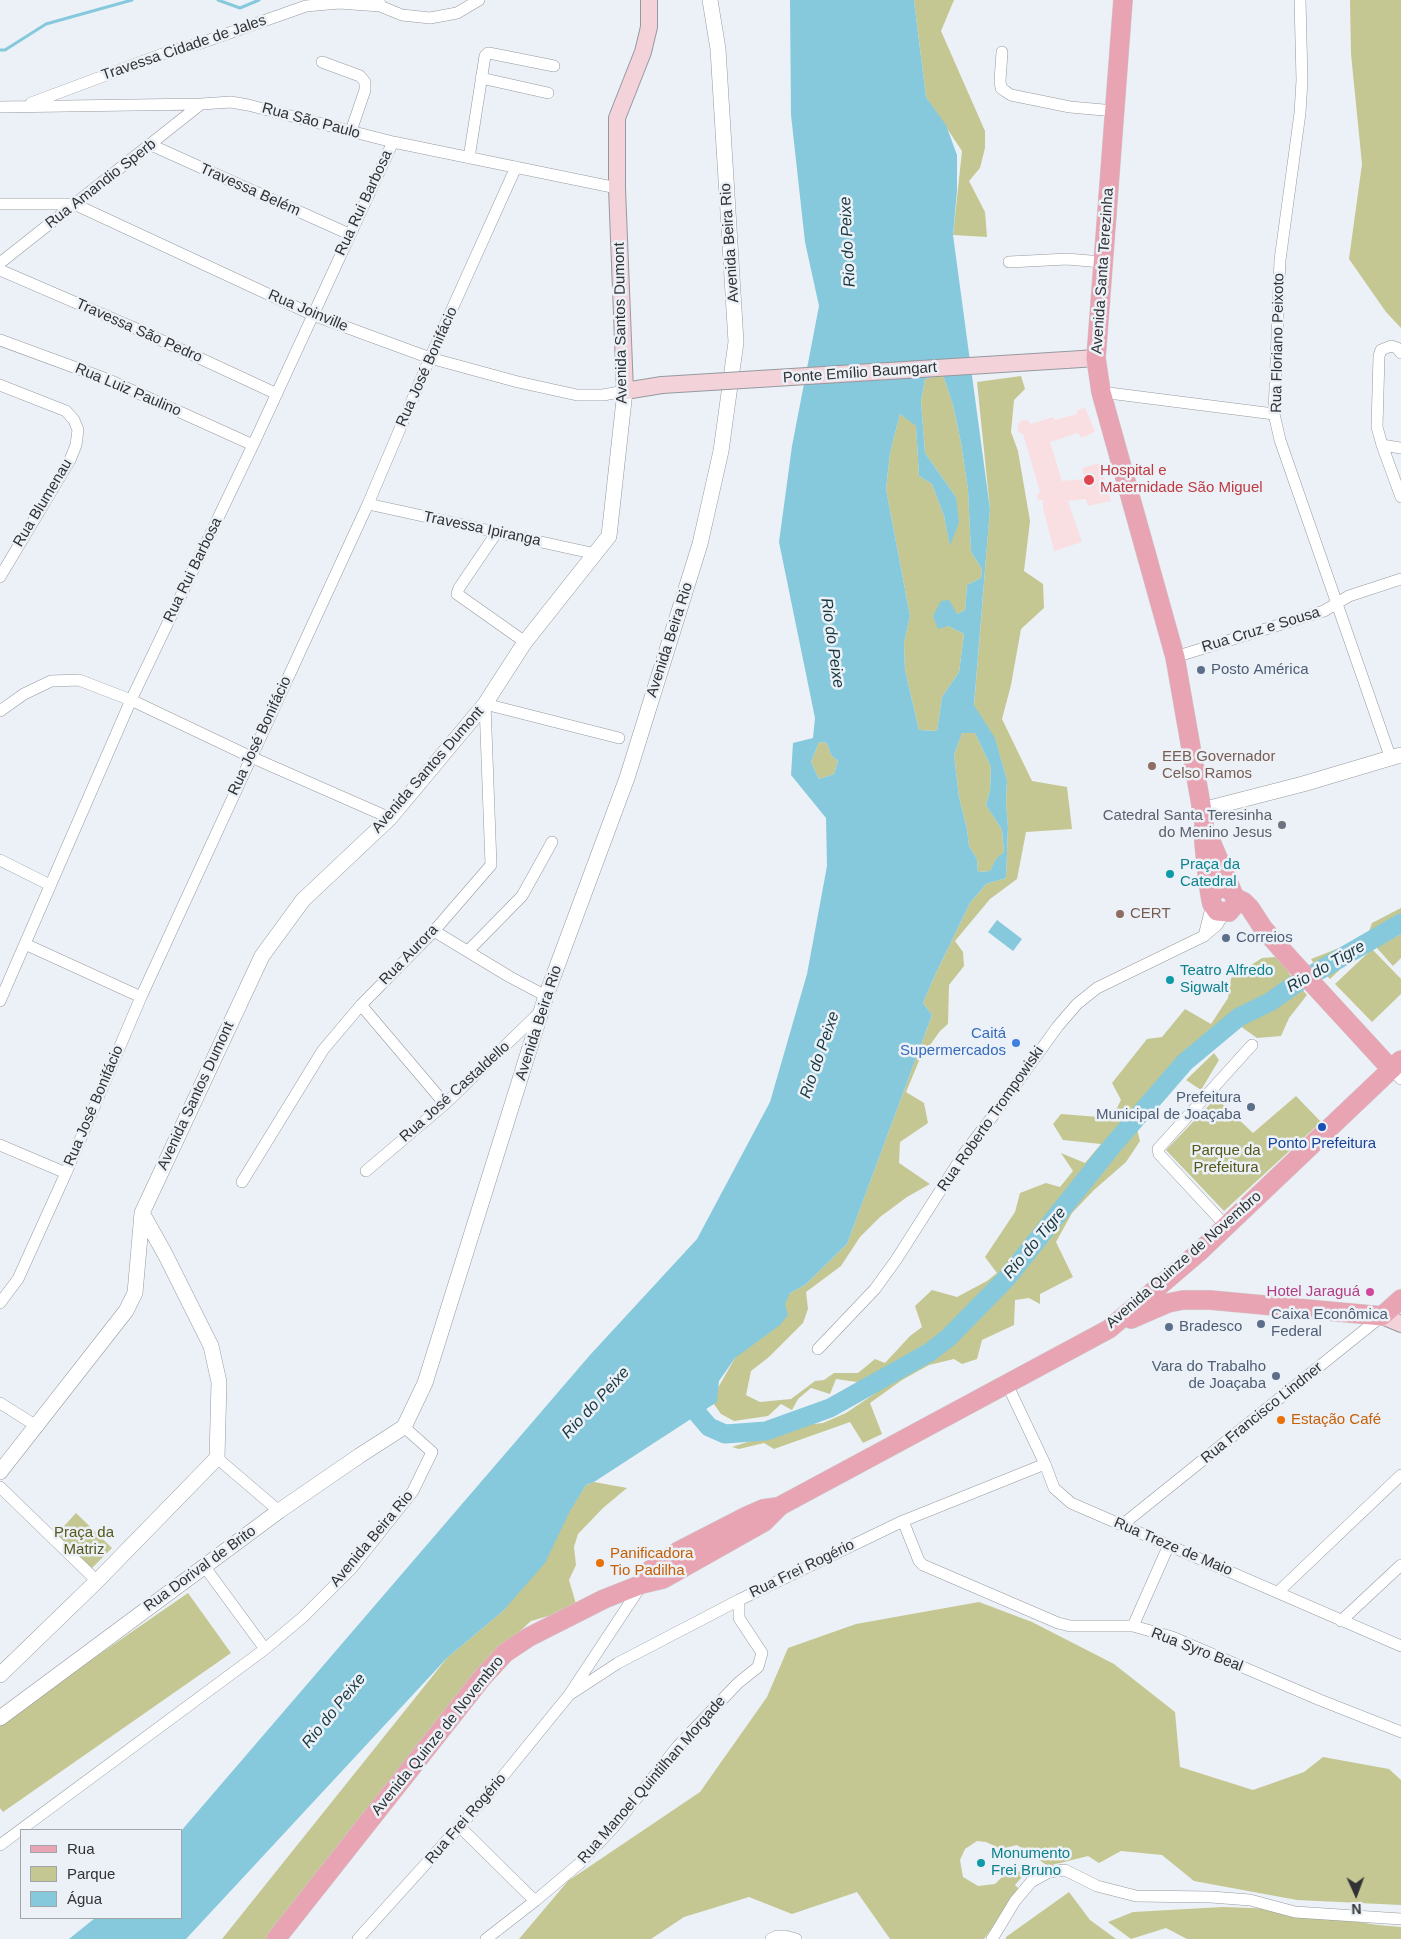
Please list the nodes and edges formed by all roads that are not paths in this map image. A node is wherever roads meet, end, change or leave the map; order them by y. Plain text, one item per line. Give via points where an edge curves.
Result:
1 (479, 0) edge
2 (649, 0) edge
3 (710, 0) edge
4 (1123, 0) edge
5 (1300, 0) edge
6 (379, 3) edge
7 (1002, 52) dead end
8 (322, 62) dead end
9 (554, 66) dead end
10 (481, 78) junction
11 (548, 93) dead end
12 (201, 104) junction
13 (22, 107) junction
14 (0, 108) edge
15 (1115, 111) junction
16 (351, 131) junction
17 (392, 142) junction
18 (151, 145) junction
19 (469, 158) junction
20 (516, 167) junction
21 (617, 188) junction
22 (0, 204) edge
23 (74, 204) junction
24 (349, 234) junction
25 (1010, 262) dead end
26 (1102, 262) junction
27 (0, 264) edge
28 (0, 270) edge
29 (313, 315) junction
30 (0, 340) edge
31 (1401, 353) edge
32 (430, 358) junction
33 (1096, 358) junction
34 (0, 385) edge
35 (625, 391) junction
36 (1100, 392) junction
37 (277, 394) junction
38 (1274, 414) junction
39 (254, 445) junction
40 (1382, 445) junction
41 (1401, 448) edge
42 (1401, 497) edge
43 (368, 504) junction
44 (497, 532) junction
45 (596, 554) junction
46 (0, 577) edge
47 (1401, 579) edge
48 (1335, 603) junction
49 (525, 642) junction
50 (1175, 657) junction
51 (131, 700) junction
52 (485, 704) junction
53 (0, 711) edge
54 (619, 738) dead end
55 (251, 757) junction
56 (1396, 757) edge
57 (390, 818) junction
58 (1203, 820) junction
59 (552, 842) dead end
60 (0, 860) edge
61 (50, 885) junction
62 (1224, 903) junction
63 (434, 931) junction
64 (25, 944) junction
65 (468, 951) junction
66 (141, 997) junction
67 (0, 1001) edge
68 (544, 1004) junction
69 (361, 1005) junction
70 (1252, 1045) dead end
71 (1398, 1070) edge
72 (445, 1104) junction
73 (0, 1145) edge
74 (366, 1171) dead end
75 (66, 1173) junction
76 (242, 1182) dead end
77 (142, 1213) junction
78 (1226, 1226) junction
79 (1199, 1252) junction
80 (164, 1254) junction
81 (137, 1266) junction
82 (1166, 1281) junction
83 (1401, 1299) edge
84 (1210, 1300) junction
85 (0, 1303) edge
86 (1168, 1303) junction
87 (1382, 1316) junction
88 (1401, 1324) edge
89 (1109, 1328) junction
90 (818, 1349) dead end
91 (1007, 1384) junction
92 (0, 1404) edge
93 (38, 1427) junction
94 (404, 1427) junction
95 (218, 1458) junction
96 (1045, 1464) junction
97 (0, 1472) edge
98 (1401, 1475) edge
99 (0, 1487) edge
100 (279, 1511) junction
101 (903, 1521) junction
102 (1122, 1525) junction
103 (1168, 1547) junction
104 (204, 1566) junction
105 (1401, 1566) edge
106 (97, 1581) junction
107 (642, 1584) junction
108 (1278, 1592) junction
109 (740, 1600) junction
110 (1341, 1621) junction
111 (1133, 1626) junction
112 (1401, 1646) edge
113 (265, 1649) junction
114 (0, 1675) edge
115 (569, 1695) junction
116 (0, 1718) edge
117 (1401, 1732) edge
118 (460, 1826) junction
119 (22, 1829) edge
120 (20, 1830) edge
121 (0, 1845) edge
122 (535, 1901) junction
123 (1401, 1919) edge
124 (276, 1939) edge
125 (358, 1939) edge
126 (486, 1939) edge
127 (771, 1939) edge
128 (796, 1939) edge
129 (992, 1939) edge

1 - 6 street, Travessa Cidade de Jales via 457,13 430,18 402,15
2 - 21 main road, Avenida Santos Dumont via 649,27 643,52 617,118
3 - 68 street, Avenida Beira Rio via 718,49 736,342 721,451 700,544 627,778
4 - 15 main road, Avenida Santa Terezinha
5 - 38 street, Rua Floriano Peixoto via 1300,113 1280,260
6 - 13 street, Travessa Cidade de Jales via 306,6 168,52
7 - 15 street via 1000,81 1005,91 1070,107
8 - 16 street via 360,76 365,82
9 - 10 street via 488,53
10 - 11 street
10 - 19 street
12 - 13 street, Rua São Paulo
12 - 16 street, Rua São Paulo via 248,105
12 - 18 street, Rua Amandio Sperb
13 - 14 street, Rua São Paulo
15 - 26 main road, Avenida Santa Terezinha
16 - 17 street, Rua São Paulo
17 - 19 street, Rua São Paulo
17 - 24 street, Rua Rui Barbosa
18 - 23 street, Rua Amandio Sperb
18 - 24 street, Travessa Belém
19 - 20 street, Rua São Paulo
20 - 21 street, Rua São Paulo
20 - 32 street, Rua José Bonifácio
21 - 35 main road, Avenida Santos Dumont
22 - 23 street, Rua Joinville
23 - 27 street, Rua Amandio Sperb
23 - 29 street, Rua Joinville
24 - 29 street, Rua Rui Barbosa
25 - 26 street via 1067,259
26 - 33 main road, Avenida Santa Terezinha
28 - 37 street, Travessa São Pedro
29 - 32 street, Rua Joinville
29 - 37 street, Rua Rui Barbosa
30 - 39 street, Rua Luiz Paulino via 109,380
31 - 40 street via 1391,346 1381,350 1379,356 1377,426
32 - 35 street, Rua Joinville via 577,395
32 - 43 street, Rua José Bonifácio
33 - 35 main road, Ponte Emílio Baumgart, bridge via 662,385
33 - 36 main road, Avenida Santa Terezinha
34 - 46 street, Rua Blumenau via 66,411 78,430 70,460
35 - 45 street, Avenida Santos Dumont via 609,536
36 - 38 street
36 - 50 main road, Avenida Santa Terezinha
37 - 39 street, Rua Rui Barbosa
38 - 48 street, Rua Floriano Peixoto
39 - 51 street, Rua Rui Barbosa
40 - 41 street
40 - 42 street
43 - 44 street, Travessa Ipiranga
43 - 55 street, Rua José Bonifácio
44 - 45 street, Travessa Ipiranga
44 - 49 street via 457,594
45 - 49 street, Avenida Santos Dumont
47 - 48 street, Rua Cruz e Sousa
48 - 50 street, Rua Cruz e Sousa via 1324,611
48 - 56 street, Rua Floriano Peixoto
49 - 52 street, Avenida Santos Dumont
50 - 58 main road, Avenida Santa Terezinha
51 - 53 street via 79,680 51,681
51 - 55 street
51 - 61 street, Rua Rui Barbosa
52 - 54 street
52 - 57 street, Avenida Santos Dumont
52 - 63 street, Rua Aurora via 490,865
55 - 57 street
55 - 66 street, Rua José Bonifácio
56 - 58 street
57 - 77 street, Avenida Santos Dumont via 303,900 262,956
58 - 62 main road, Avenida Santa Terezinha via 1212,842
59 - 65 street via 522,896
60 - 61 street
61 - 64 street, Rua Rui Barbosa
62 - 71 main road via 1244,902 1290,959
62 - 90 street, Rua Roberto Trompowiski via 1217,925 1204,936 1097,988 1077,1004 963,1155 875,1288
63 - 65 street
63 - 69 street, Rua Aurora
64 - 66 street
64 - 67 street, Rua Rui Barbosa
65 - 68 street via 510,977
66 - 75 street, Rua José Bonifácio
68 - 72 street, Rua José Castaldello
68 - 94 street, Avenida Beira Rio via 425,1383
69 - 72 street
69 - 76 street, Rua Aurora via 323,1050
70 - 78 street via 1158,1149 1158,1154
71 - 78 main road, Avenida Quinze de Novembro
72 - 74 street, Rua José Castaldello
73 - 75 street
75 - 85 street, Rua José Bonifácio via 18,1279
77 - 80 street
77 - 81 street, Avenida Santos Dumont
78 - 79 main road, Avenida Quinze de Novembro
79 - 82 main road, Avenida Quinze de Novembro
79 - 84 main road via 1186,1272 1183,1285 1190,1294
80 - 81 street via 147,1258
80 - 95 street via 211,1346 219,1382
81 - 93 street, Avenida Santos Dumont via 135,1293 126,1311
82 - 86 main road via 1173,1290
82 - 89 main road, Avenida Quinze de Novembro
83 - 87 main road, Rua Francisco Lindner
84 - 86 main road
84 - 87 main road
86 - 89 main road
87 - 88 main road
87 - 102 street, Rua Francisco Lindner
89 - 91 main road, Avenida Quinze de Novembro
91 - 96 street, Rua Treze de Maio
91 - 107 main road, Avenida Quinze de Novembro via 780,1506 764,1522 723,1537 685,1557 662,1579
92 - 93 street
93 - 97 street, Avenida Santos Dumont
94 - 100 street, Rua Dorival de Brito
94 - 113 street, Avenida Beira Rio via 432,1452 413,1491 351,1569
95 - 100 street
95 - 106 street
96 - 101 street, Rua Frei Rogério
96 - 102 street, Rua Treze de Maio via 1060,1495
98 - 108 street
99 - 106 street
100 - 104 street, Rua Dorival de Brito
101 - 109 street, Rua Frei Rogério
101 - 111 street, Rua Syro Beal via 923,1565 1058,1623 1094,1627
102 - 103 street, Rua Treze de Maio
103 - 108 street, Rua Treze de Maio
103 - 111 street
104 - 113 street
104 - 116 street, Rua Dorival de Brito
105 - 110 street
106 - 114 street
107 - 115 street, Rua Frei Rogério
107 - 124 main road, Avenida Quinze de Novembro via 561,1620 505,1653
108 - 110 street, Rua Treze de Maio
109 - 115 street, Rua Frei Rogério via 618,1663
109 - 122 street, Rua Manoel Quintilhan Morgade via 738,1618 762,1654 758,1667 738,1683 678,1746 613,1828
110 - 112 street, Rua Treze de Maio
111 - 117 street, Rua Syro Beal via 1172,1637
113 - 119 street, Avenida Beira Rio
115 - 118 street, Rua Frei Rogério
118 - 122 street
118 - 125 street, Rua Frei Rogério
120 - 121 street, Avenida Beira Rio
122 - 126 street, Rua Manoel Quintilhan Morgade
123 - 129 street via 1295,1912 1250,1900 1136,1896 1097,1886 1065,1870 1048,1872 1031,1882 1015,1900
127 - 128 street via 785,1936

